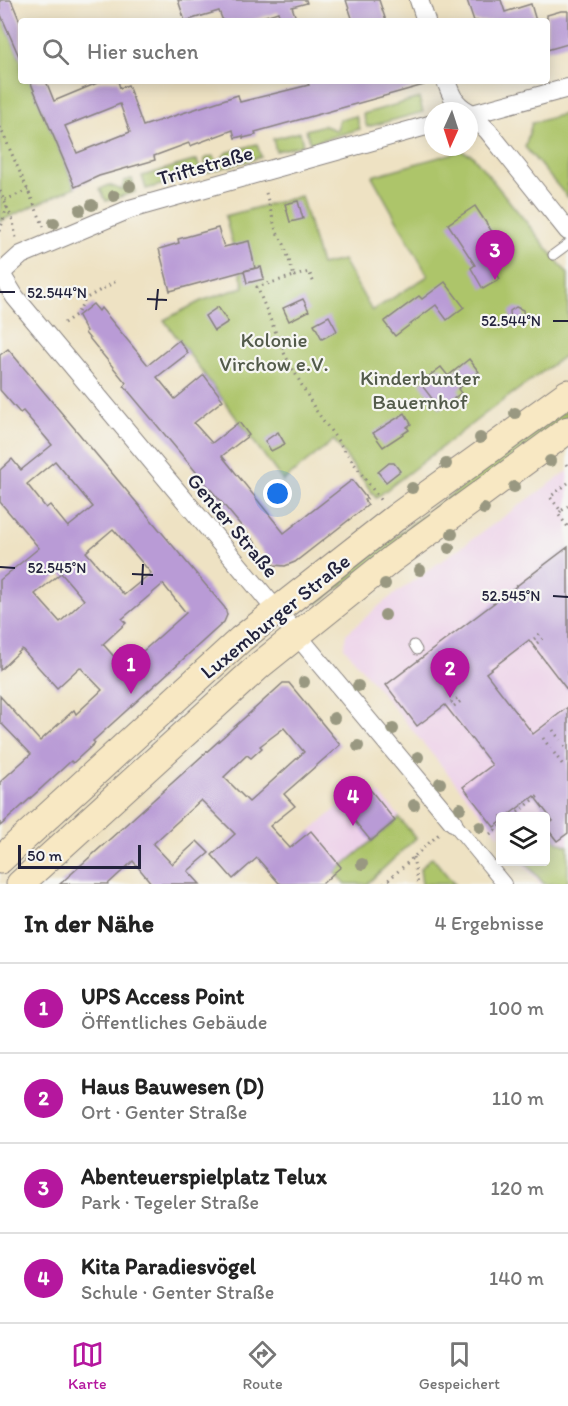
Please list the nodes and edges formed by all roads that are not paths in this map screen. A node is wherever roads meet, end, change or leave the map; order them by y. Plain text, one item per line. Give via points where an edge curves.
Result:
1 (419, 0) edge
2 (425, 18) edge
3 (447, 84) edge
4 (568, 88) edge
5 (455, 102) edge
6 (478, 111) edge
7 (478, 122) edge
8 (424, 127) edge
9 (568, 231) edge
10 (568, 244) edge
11 (553, 255) dead end
12 (1, 274) edge
13 (568, 393) edge
14 (568, 430) edge
15 (277, 611) junction
16 (297, 636) junction
17 (453, 822) joint
18 (0, 860) edge
19 (20, 884) edge
20 (504, 884) edge

1 - 2 street
3 - 5 street
4 - 6 street
7 - 9 street
8 - 12 street, Triftstraße via 130,209 21,255
10 - 11 lane
12 - 15 street, Genter Straße via 15,297
13 - 15 main road, Luxemburger Straße via 395,518
14 - 16 main road, Luxemburger Straße via 392,559
15 - 16 street, Genter Straße
15 - 18 main road, Luxemburger Straße via 241,639
16 - 17 street, Genter Straße
16 - 19 main road, Luxemburger Straße via 260,665
17 - 20 street, Genter Straße

